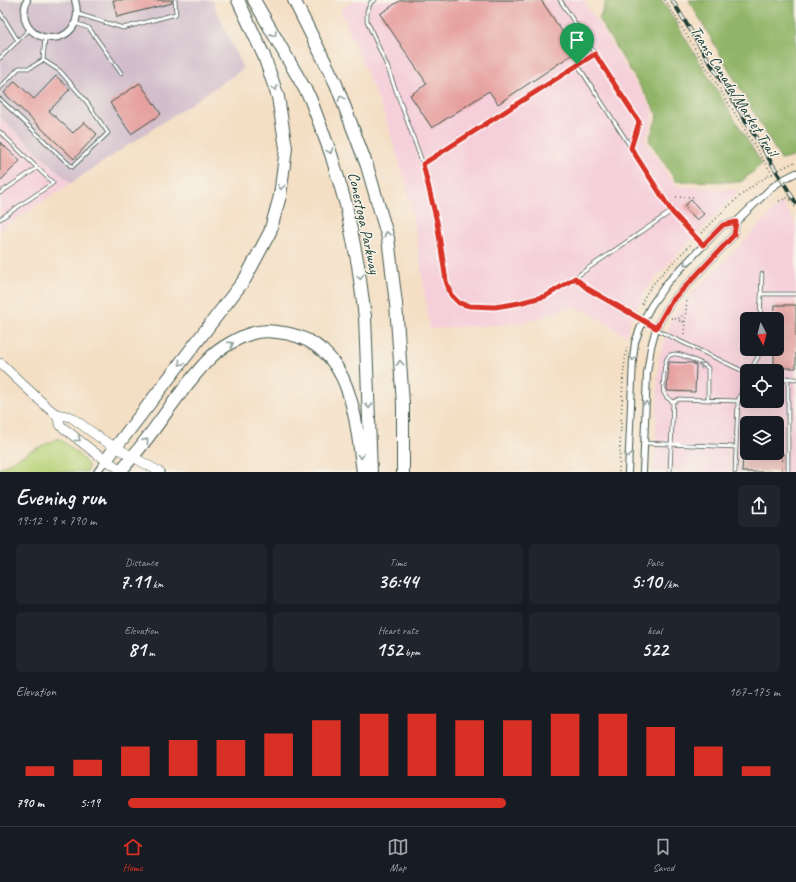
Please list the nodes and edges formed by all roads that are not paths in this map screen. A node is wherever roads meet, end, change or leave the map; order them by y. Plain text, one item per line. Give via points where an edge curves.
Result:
1 (27, 0) edge
2 (75, 0) edge
3 (175, 0) edge
4 (238, 0) edge
5 (254, 0) edge
6 (294, 0) edge
7 (375, 0) edge
8 (560, 0) edge
9 (0, 12) edge
10 (78, 14) junction
11 (75, 23) junction
12 (30, 29) junction
13 (45, 38) junction
14 (18, 41) junction
15 (595, 54) junction
16 (0, 58) edge
17 (42, 60) junction
18 (577, 64) junction
19 (121, 73) dead end
20 (0, 88) edge
21 (0, 99) edge
22 (0, 132) edge
23 (631, 148) junction
24 (423, 164) junction
25 (37, 168) junction
26 (796, 173) edge
27 (0, 193) edge
28 (672, 212) junction
29 (0, 219) edge
30 (736, 222) junction
31 (703, 245) junction
32 (762, 274) dead end
33 (575, 278) junction
34 (761, 294) junction
35 (796, 294) edge
36 (760, 312) edge
37 (643, 321) junction
38 (656, 328) junction
39 (0, 363) edge
40 (740, 370) edge
41 (784, 378) edge
42 (788, 378) junction
43 (796, 379) edge
44 (740, 396) edge
45 (708, 400) junction
46 (738, 401) junction
47 (674, 402) junction
48 (56, 414) junction
49 (644, 443) junction
50 (672, 444) junction
51 (116, 447) junction
52 (736, 447) junction
53 (133, 457) junction
54 (106, 460) junction
55 (120, 471) edge
56 (97, 472) edge
57 (160, 472) edge
58 (363, 472) edge
59 (371, 472) edge
60 (403, 472) edge
61 (628, 472) edge
62 (643, 472) edge
63 (670, 472) edge
64 (735, 472) edge
65 (788, 472) edge

1 - 12 street via 24,12
2 - 10 street
3 - 10 lane via 176,14 123,28
4 -> 51 highway via 264,56 278,97 286,148 280,196 270,232 245,279
5 -> 59 highway, Conestoga Parkway via 310,98 331,154 346,205 365,317
60 -> 6 highway, Conestoga Parkway via 397,311 388,238 367,166 336,84
7 - 24 lane via 366,11 367,21 387,66
8 - 15 lane
9 - 14 lane
10 - 11 street
11 - 13 street via 70,31 59,37
11 - 19 lane via 89,28
12 - 13 street
12 - 14 lane
13 - 17 lane
14 - 16 lane
15 - 18 lane
15 - 23 lane via 639,122
17 - 20 lane via 30,68 19,68
17 - 21 lane via 60,71 86,101 108,133 72,167
18 - 23 lane
18 - 24 lane
22 - 25 lane
23 - 28 lane
24 - 33 lane via 437,222 446,281 451,295 459,303 495,307 519,303 546,296
25 - 27 lane
25 - 29 lane via 53,183
26 - 30 street via 771,188
28 - 31 lane
28 - 33 lane
30 - 31 street via 723,225
30 - 38 street via 734,235 671,302
31 -> 37 street via 667,283
32 - 34 lane
33 - 37 lane via 588,289
34 - 35 lane
34 - 36 lane
37 - 38 lane
37 -> 61 street via 635,342 633,359
38 - 40 lane
49 -> 38 street via 647,373
39 - 48 main road
41 - 42 lane
42 - 43 lane
42 - 65 lane
44 - 46 lane
45 - 46 lane
45 - 47 lane via 679,399
45 -> 47 lane via 708,368 674,353 664,362 663,389 666,397
46 - 52 lane
47 - 50 lane
48 - 51 main road via 71,417
48 -> 54 main road via 61,426
49 - 50 lane
49 - 62 street
50 - 52 lane
50 - 63 lane
51 - 53 main road
51 - 54 highway
52 - 64 lane
53 - 55 highway
53 - 57 main road
53 -> 58 highway via 192,378 212,356 250,333 271,331 299,336 313,343 335,363 353,405
54 - 55 main road
54 - 56 street

